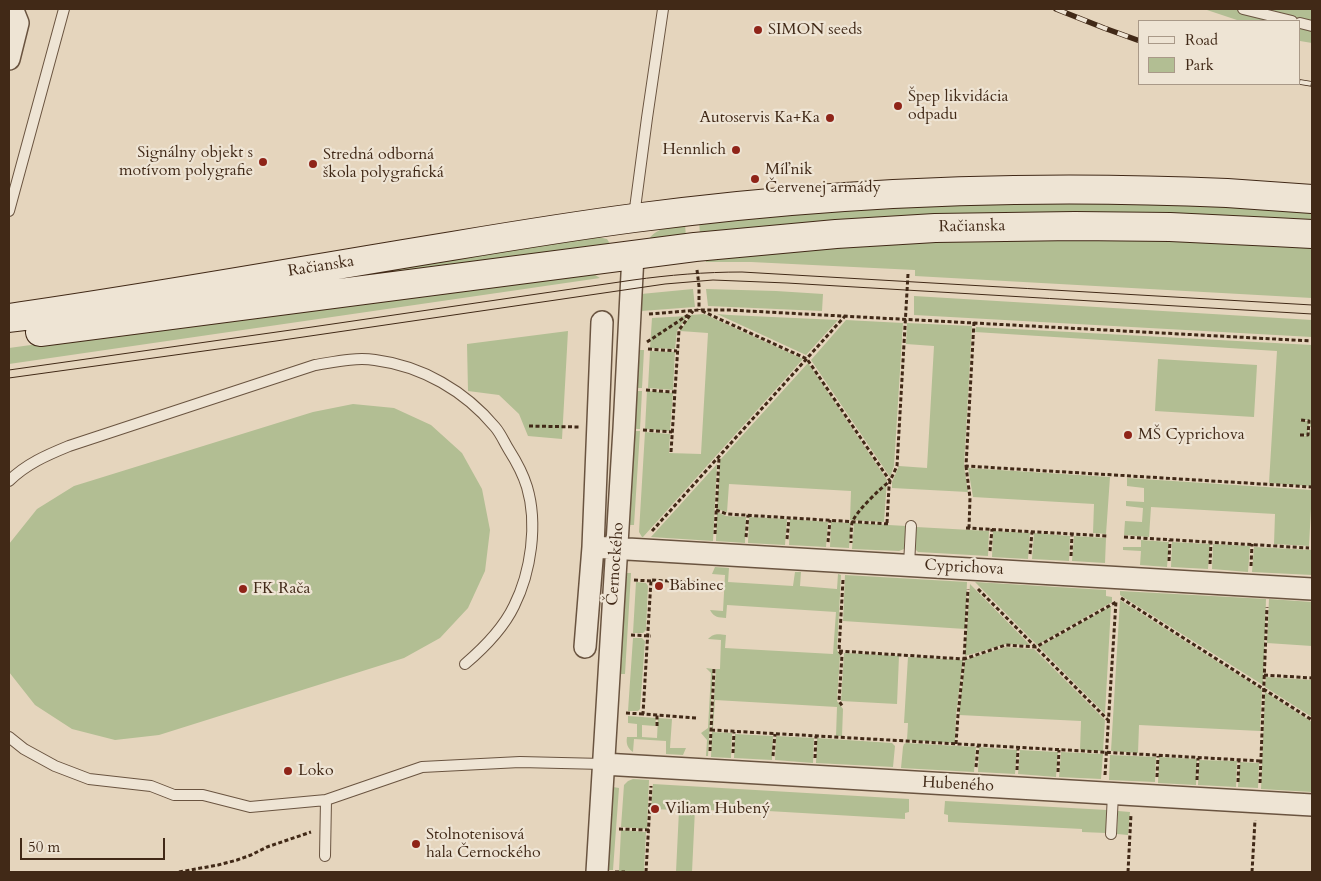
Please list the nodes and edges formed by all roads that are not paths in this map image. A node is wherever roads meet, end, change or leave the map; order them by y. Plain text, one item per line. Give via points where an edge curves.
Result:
1 (64, 9) edge
2 (663, 9) edge
3 (1243, 9) edge
4 (9, 10) edge
5 (1288, 20) edge
6 (9, 58) edge
7 (1312, 199) edge
8 (9, 211) edge
9 (634, 218) junction
10 (1312, 234) edge
11 (634, 255) junction
12 (9, 318) edge
13 (602, 322) dead end
14 (9, 336) edge
15 (9, 481) edge
16 (911, 526) dead end
17 (593, 548) junction
18 (617, 548) junction
19 (909, 565) junction
20 (1312, 589) edge
21 (585, 647) dead end
22 (465, 664) dead end
23 (9, 737) edge
24 (603, 764) junction
25 (1109, 787) junction
26 (326, 800) junction
27 (1312, 805) edge
28 (1111, 834) dead end
29 (325, 856) dead end
30 (597, 872) edge

1 - 8 lane
2 - 9 lane
3 - 5 lane
4 - 6 street via 18,23
7 - 9 main road, Račianska via 1227,193 1077,190 947,192 799,201
9 - 11 main road
9 - 12 main road, Račianska
10 - 11 main road, Račianska via 1066,226 935,228 836,234
11 - 14 main road, Račianska
11 - 18 street, Černockého
13 - 17 street
15 - 22 lane via 27,466 69,446 315,365 374,359 430,376 472,402 496,428 516,461 527,488 532,517 528,567 514,607 501,628
16 - 19 lane
17 - 18 street, Cyprichova
17 - 21 street
18 - 19 street, Cyprichova
18 - 24 street, Černockého
19 - 20 street, Cyprichova via 962,574
23 - 26 lane via 55,766 89,779 151,786 174,795 203,795 250,807
24 - 25 street, Hubeného
24 - 26 lane via 520,762 422,767
24 - 30 street, Černockého
25 - 27 street, Hubeného
25 - 28 lane
26 - 29 lane

